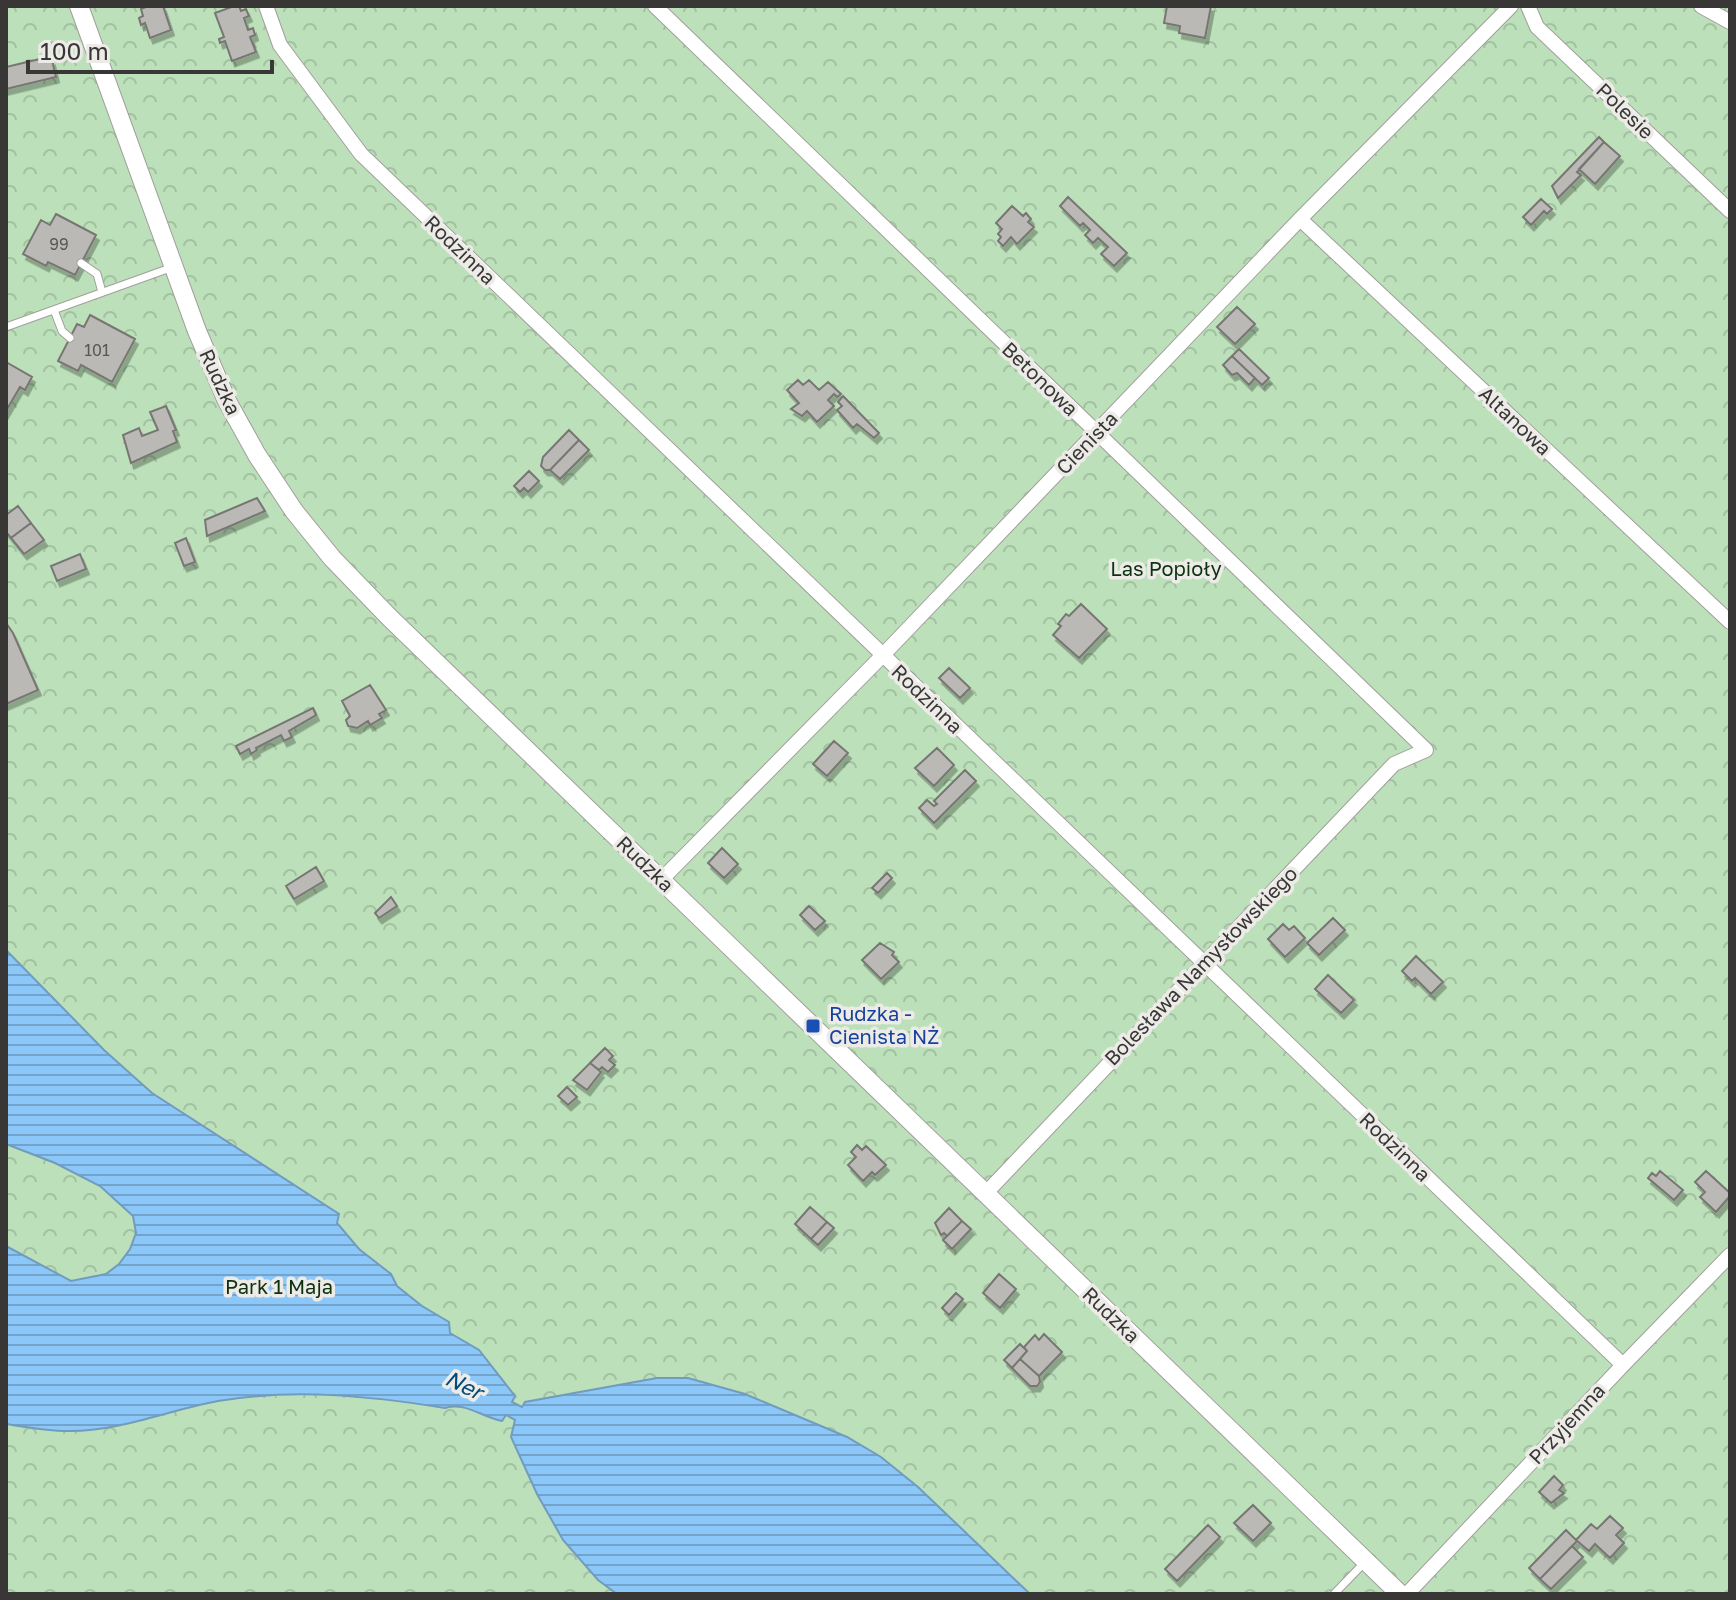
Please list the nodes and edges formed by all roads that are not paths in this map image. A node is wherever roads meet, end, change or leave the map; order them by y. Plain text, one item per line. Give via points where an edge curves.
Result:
1 (79, 6) edge
2 (266, 6) edge
3 (655, 6) edge
4 (1511, 6) edge
5 (1528, 6) edge
6 (1701, 6) edge
7 (1730, 22) edge
8 (1730, 211) edge
9 (1300, 219) junction
10 (81, 263) dead end
11 (173, 267) junction
12 (102, 292) junction
13 (54, 310) junction
14 (6, 327) edge
15 (70, 338) dead end
16 (1096, 434) junction
17 (1730, 622) edge
18 (882, 656) junction
19 (1426, 750) joint
20 (661, 880) junction
21 (1203, 962) junction
22 (985, 1194) junction
23 (1730, 1255) edge
24 (1623, 1365) junction
25 (1366, 1562) junction
26 (1334, 1594) edge
27 (1400, 1594) edge
28 (1407, 1594) edge

1 - 11 street, Rudzka
2 - 18 street, Rodzinna via 280,45 361,154
3 - 16 street, Betonowa
4 - 9 street, Cienista
5 - 8 street, Polesie via 1537,27
6 - 7 street
9 - 16 street, Cienista
9 - 17 street, Altanowa
10 - 12 lane via 97,274
11 - 12 lane
11 - 20 street, Rudzka via 227,401 312,534 385,613
12 - 13 lane
13 - 14 lane
13 - 15 lane
16 - 18 street, Cienista
16 - 19 street, Betonowa
18 - 20 street, Cienista
18 - 21 street, Rodzinna
19 - 21 street, Bolesława Namysłowskiego via 1394,764
20 - 22 street, Rudzka
21 - 22 street, Bolesława Namysłowskiego
21 - 24 street, Rodzinna
22 - 25 street, Rudzka
23 - 24 street, Przyjemna
24 - 28 street, Przyjemna
25 - 26 lane
25 - 27 street, Rudzka

